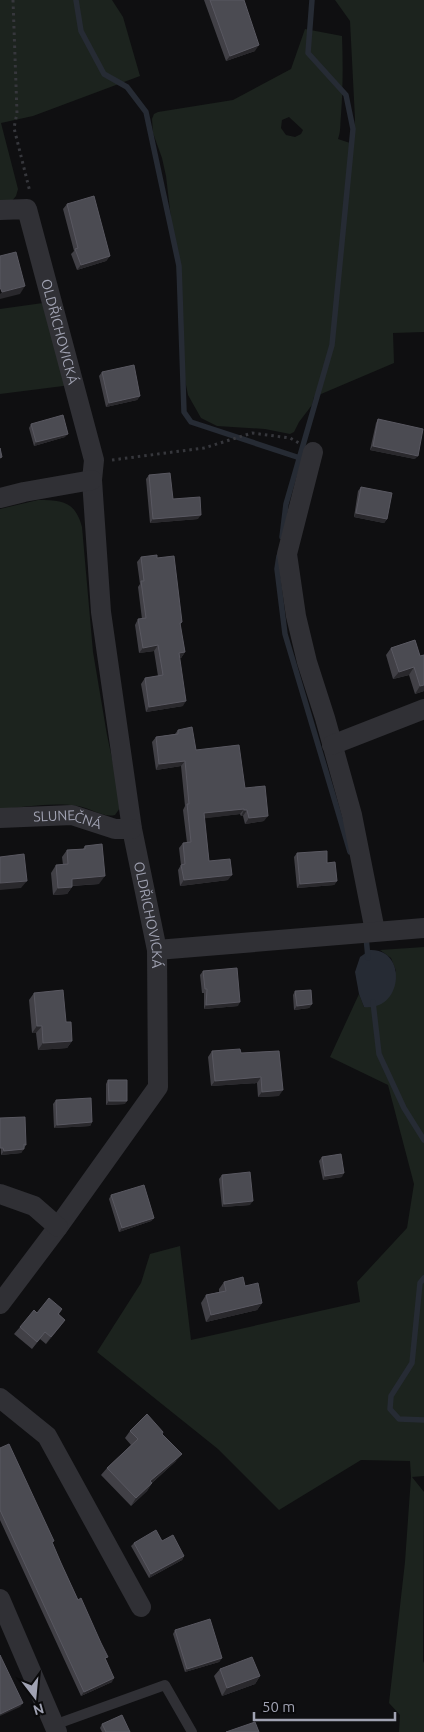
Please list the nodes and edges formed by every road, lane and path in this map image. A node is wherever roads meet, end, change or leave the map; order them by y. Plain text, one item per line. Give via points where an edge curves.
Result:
1 (13, 0) edge
2 (27, 209) junction
3 (0, 210) edge
4 (313, 452) joint
5 (94, 460) junction
6 (92, 480) junction
7 (0, 498) edge
8 (424, 709) edge
9 (332, 745) junction
10 (0, 818) edge
11 (132, 829) junction
12 (424, 928) edge
13 (375, 932) junction
14 (157, 950) junction
15 (0, 1194) edge
16 (58, 1227) junction
17 (0, 1304) edge
18 (0, 1398) edge
19 (0, 1599) edge
20 (141, 1607) dead end
21 (56, 1728) edge
22 (192, 1732) edge

1 - 2 path via 17,113 14,128 31,195
2 - 3 street
2 - 5 street, OLDŘICHOVICKÁ
4 - 5 path via 290,438 252,434 204,448 100,462
4 - 9 street via 288,554 296,616
5 - 6 street, OLDŘICHOVICKÁ
6 - 7 street
6 - 11 street, OLDŘICHOVICKÁ via 100,612
8 - 9 street
9 - 13 street via 352,816
10 - 11 street, SLUNEČNÁ via 72,815 115,829
11 - 14 street, OLDŘICHOVICKÁ
12 - 13 street
13 - 14 street
14 - 16 street, OLDŘICHOVICKÁ via 158,1087
15 - 16 street via 34,1206
16 - 17 street, OLDŘICHOVICKÁ
18 - 20 street via 47,1436
19 - 21 street
21 - 22 lane via 166,1685

